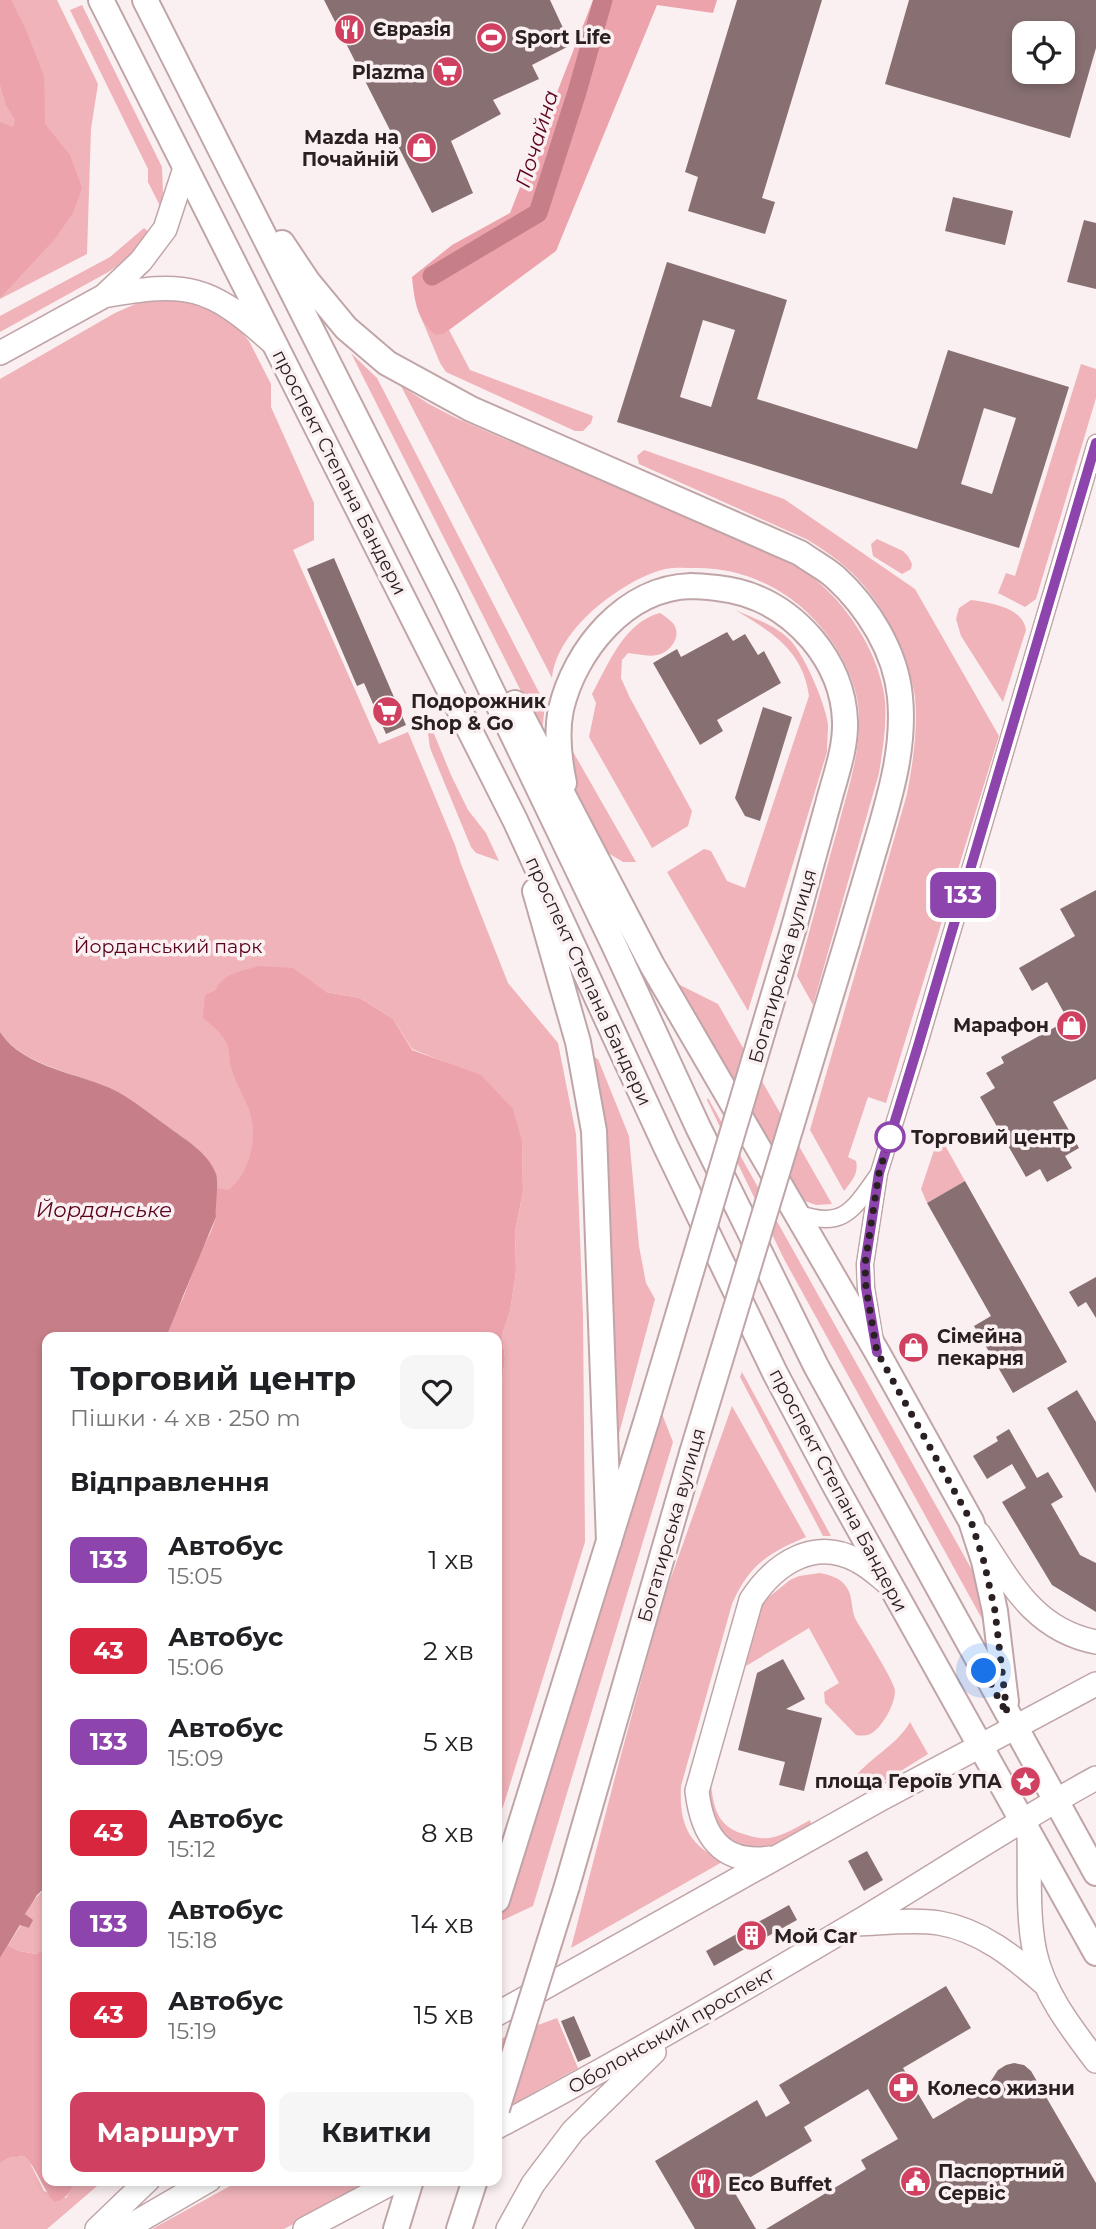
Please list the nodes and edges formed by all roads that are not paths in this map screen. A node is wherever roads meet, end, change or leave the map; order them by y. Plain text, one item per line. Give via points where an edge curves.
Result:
1 (101, 0) edge
2 (145, 0) edge
3 (208, 126) junction
4 (185, 168) junction
5 (104, 296) junction
6 (279, 349) junction
7 (0, 353) edge
8 (1096, 443) edge
9 (446, 596) junction
10 (567, 801) junction
11 (515, 820) junction
12 (879, 1173) junction
13 (797, 1213) junction
14 (877, 1352) junction
15 (971, 1521) junction
16 (609, 1542) junction
17 (890, 1585) junction
18 (1096, 1642) edge
19 (1096, 1684) edge
20 (1011, 1721) junction
21 (980, 1746) junction
22 (1096, 1779) edge
23 (1056, 1801) junction
24 (519, 1827) junction
25 (1025, 1827) junction
26 (502, 1852) edge
27 (777, 1857) junction
28 (1096, 1873) edge
29 (502, 1883) edge
30 (854, 1924) junction
31 (1096, 1953) edge
32 (1047, 1986) junction
33 (502, 2011) edge
34 (687, 2021) junction
35 (1096, 2061) edge
36 (502, 2093) edge
37 (502, 2124) edge
38 (142, 2186) edge
39 (198, 2186) edge
40 (386, 2186) edge
41 (409, 2186) edge
42 (473, 2186) edge
43 (97, 2229) edge
44 (125, 2229) edge
45 (305, 2229) edge
46 (396, 2229) edge
47 (459, 2229) edge
48 (508, 2229) edge

1 - 4 main road, проспект Степана Бандери
2 - 3 main road, проспект Степана Бандери
3 - 9 main road, проспект Степана Бандери
3 - 36 main road, Богатирська вулиця, bridge via 309,282 346,328 387,363 471,409 800,553 834,576 862,606 892,662 900,696 899,755 891,793
4 - 5 main road via 165,229 141,261
4 - 6 main road, проспект Степана Бандери
5 - 6 main road via 183,288 204,293 246,319
5 - 7 main road
6 - 11 main road, проспект Степана Бандери
8 - 12 street
9 - 10 main road via 514,701
9 - 20 main road, проспект Степана Бандери via 816,1366
10 - 13 main road via 652,965
10 - 16 main road, Богатирська вулиця, bridge via 558,738 561,711 575,669 605,627 644,599 690,586 749,594 776,606 799,624 829,664 843,696 842,754
11 - 16 main road via 578,1042 594,1131
11 - 17 main road, проспект Степана Бандери via 775,1373
12 - 13 street via 842,1216 817,1220
12 - 14 street via 865,1264
13 - 14 main road
14 - 15 main road
15 - 18 main road via 1011,1584 1040,1617 1065,1632
15 - 20 main road via 995,1611
16 - 24 main road, Богатирська вулиця
17 - 21 main road, проспект Степана Бандери
17 - 27 main road via 857,1560 817,1550 775,1572 751,1600 697,1791 700,1816 711,1837 726,1851 755,1860
19 - 20 main road
20 - 21 main road
20 - 23 main road, проспект Степана Бандери
21 - 25 main road, проспект Степана Бандери
21 - 27 main road
22 - 23 main road, Оболонський проспект
23 - 25 main road, Оболонський проспект
23 - 28 main road, проспект Степана Бандери
24 - 26 main road
24 - 29 main road, Богатирська вулиця
25 - 30 main road, Оболонський проспект
25 - 31 main road, проспект Степана Бандери
25 - 32 main road via 1035,1954
27 - 33 main road
30 - 32 main road via 925,1922 956,1927 1003,1950
30 - 34 main road, Оболонський проспект
32 - 35 main road
34 - 37 main road, Оболонський проспект
34 - 48 main road via 573,2131 533,2184
38 - 43 main road
39 - 44 main road
40 - 45 main road
41 - 46 main road
42 - 47 main road

